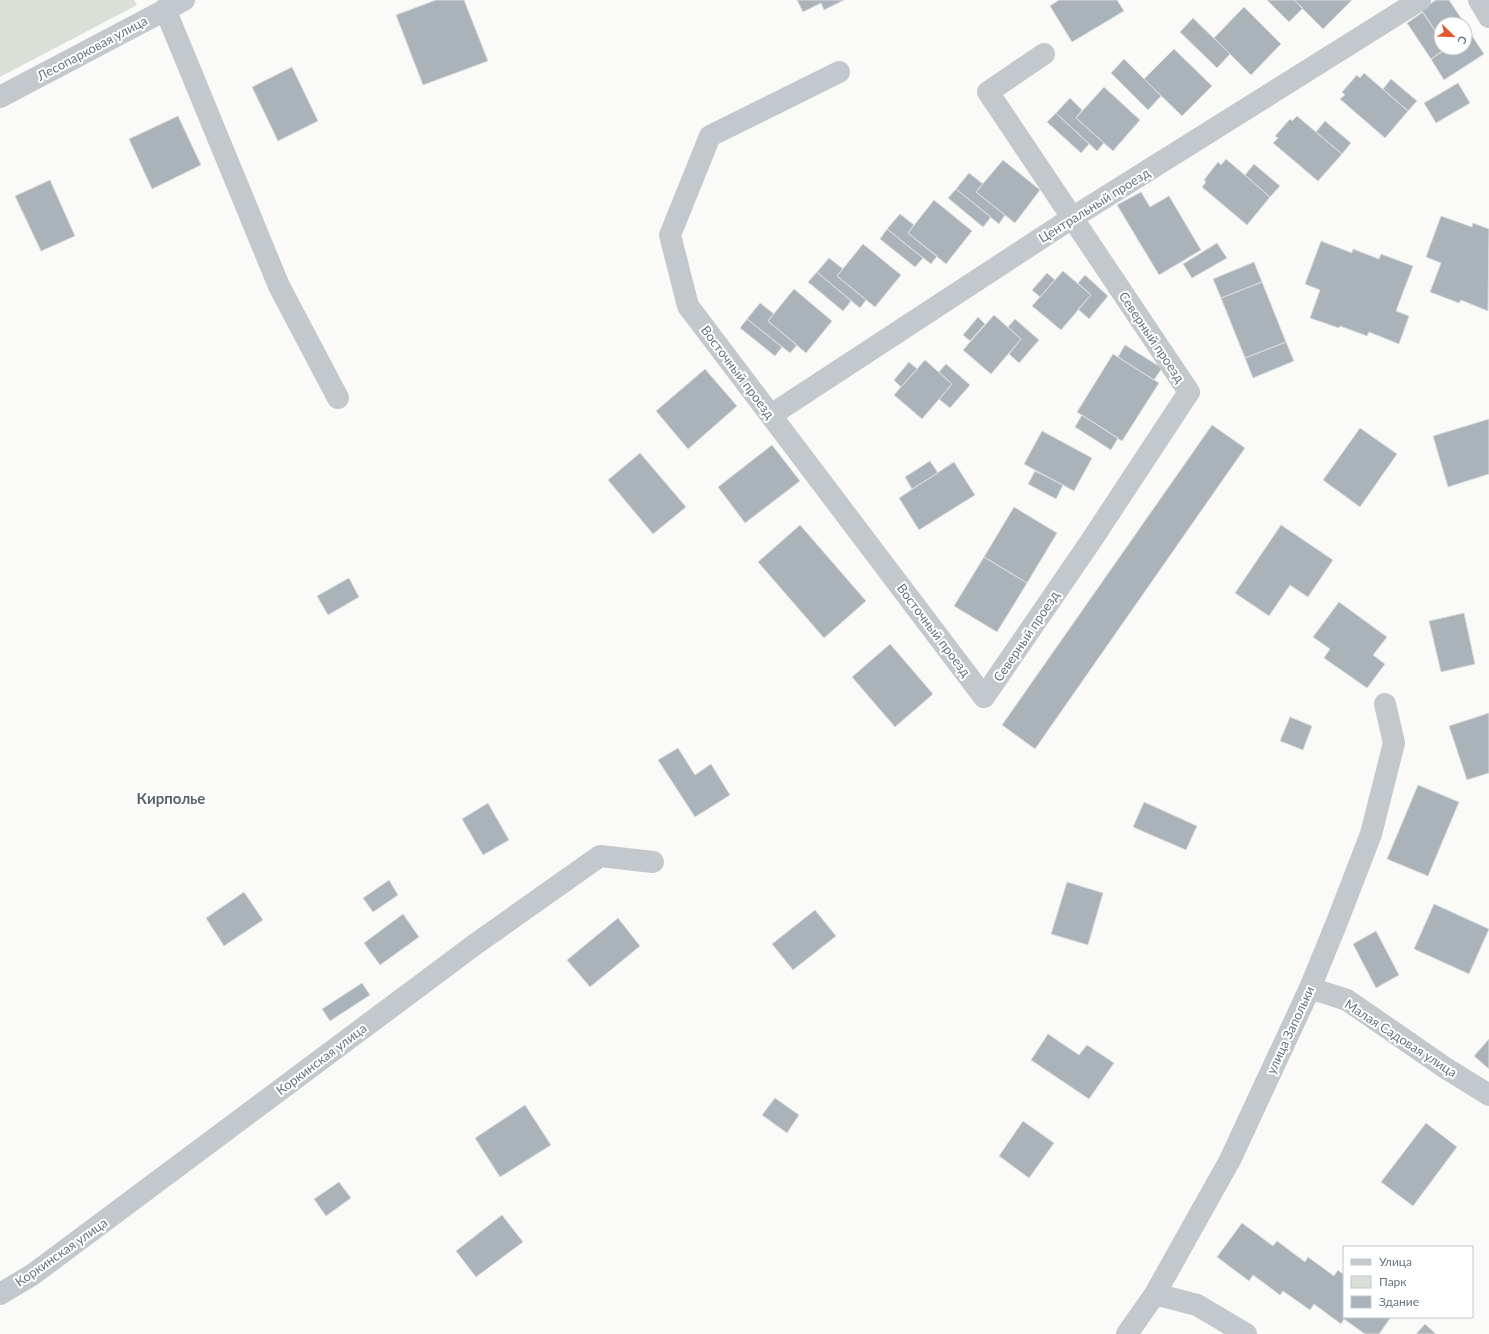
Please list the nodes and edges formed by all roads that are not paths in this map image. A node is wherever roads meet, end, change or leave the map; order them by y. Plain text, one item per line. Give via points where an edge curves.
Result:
1 (1420, 0) edge
2 (1479, 0) edge
3 (174, 4) edge
4 (1489, 17) edge
5 (1044, 54) dead end
6 (839, 72) dead end
7 (0, 97) edge
8 (1072, 218) junction
9 (338, 398) dead end
10 (770, 415) junction
11 (984, 697) joint
12 (1385, 704) dead end
13 (653, 862) dead end
14 (1310, 988) junction
15 (1489, 1095) edge
16 (0, 1294) edge
17 (1155, 1294) junction
18 (1128, 1334) edge
19 (1246, 1334) edge

1 - 8 street, Центральный проезд
2 - 4 street
3 - 7 street, Лесопарковая улица
3 - 9 street via 279,286
5 - 8 street, Северный проезд via 988,92
6 - 10 street, Восточный проезд via 710,136 670,235 688,306
8 - 10 street, Центральный проезд
8 - 11 street, Северный проезд via 1189,392
10 - 11 street, Восточный проезд
12 - 14 street, улица Запольки via 1394,743 1371,834
13 - 16 street, Коркинская улица via 600,856 470,948 32,1276
14 - 15 street, Малая Садовая улица via 1347,1000
14 - 17 street, улица Запольки via 1230,1160
17 - 18 street, улица Запольки
17 - 19 street via 1197,1305

